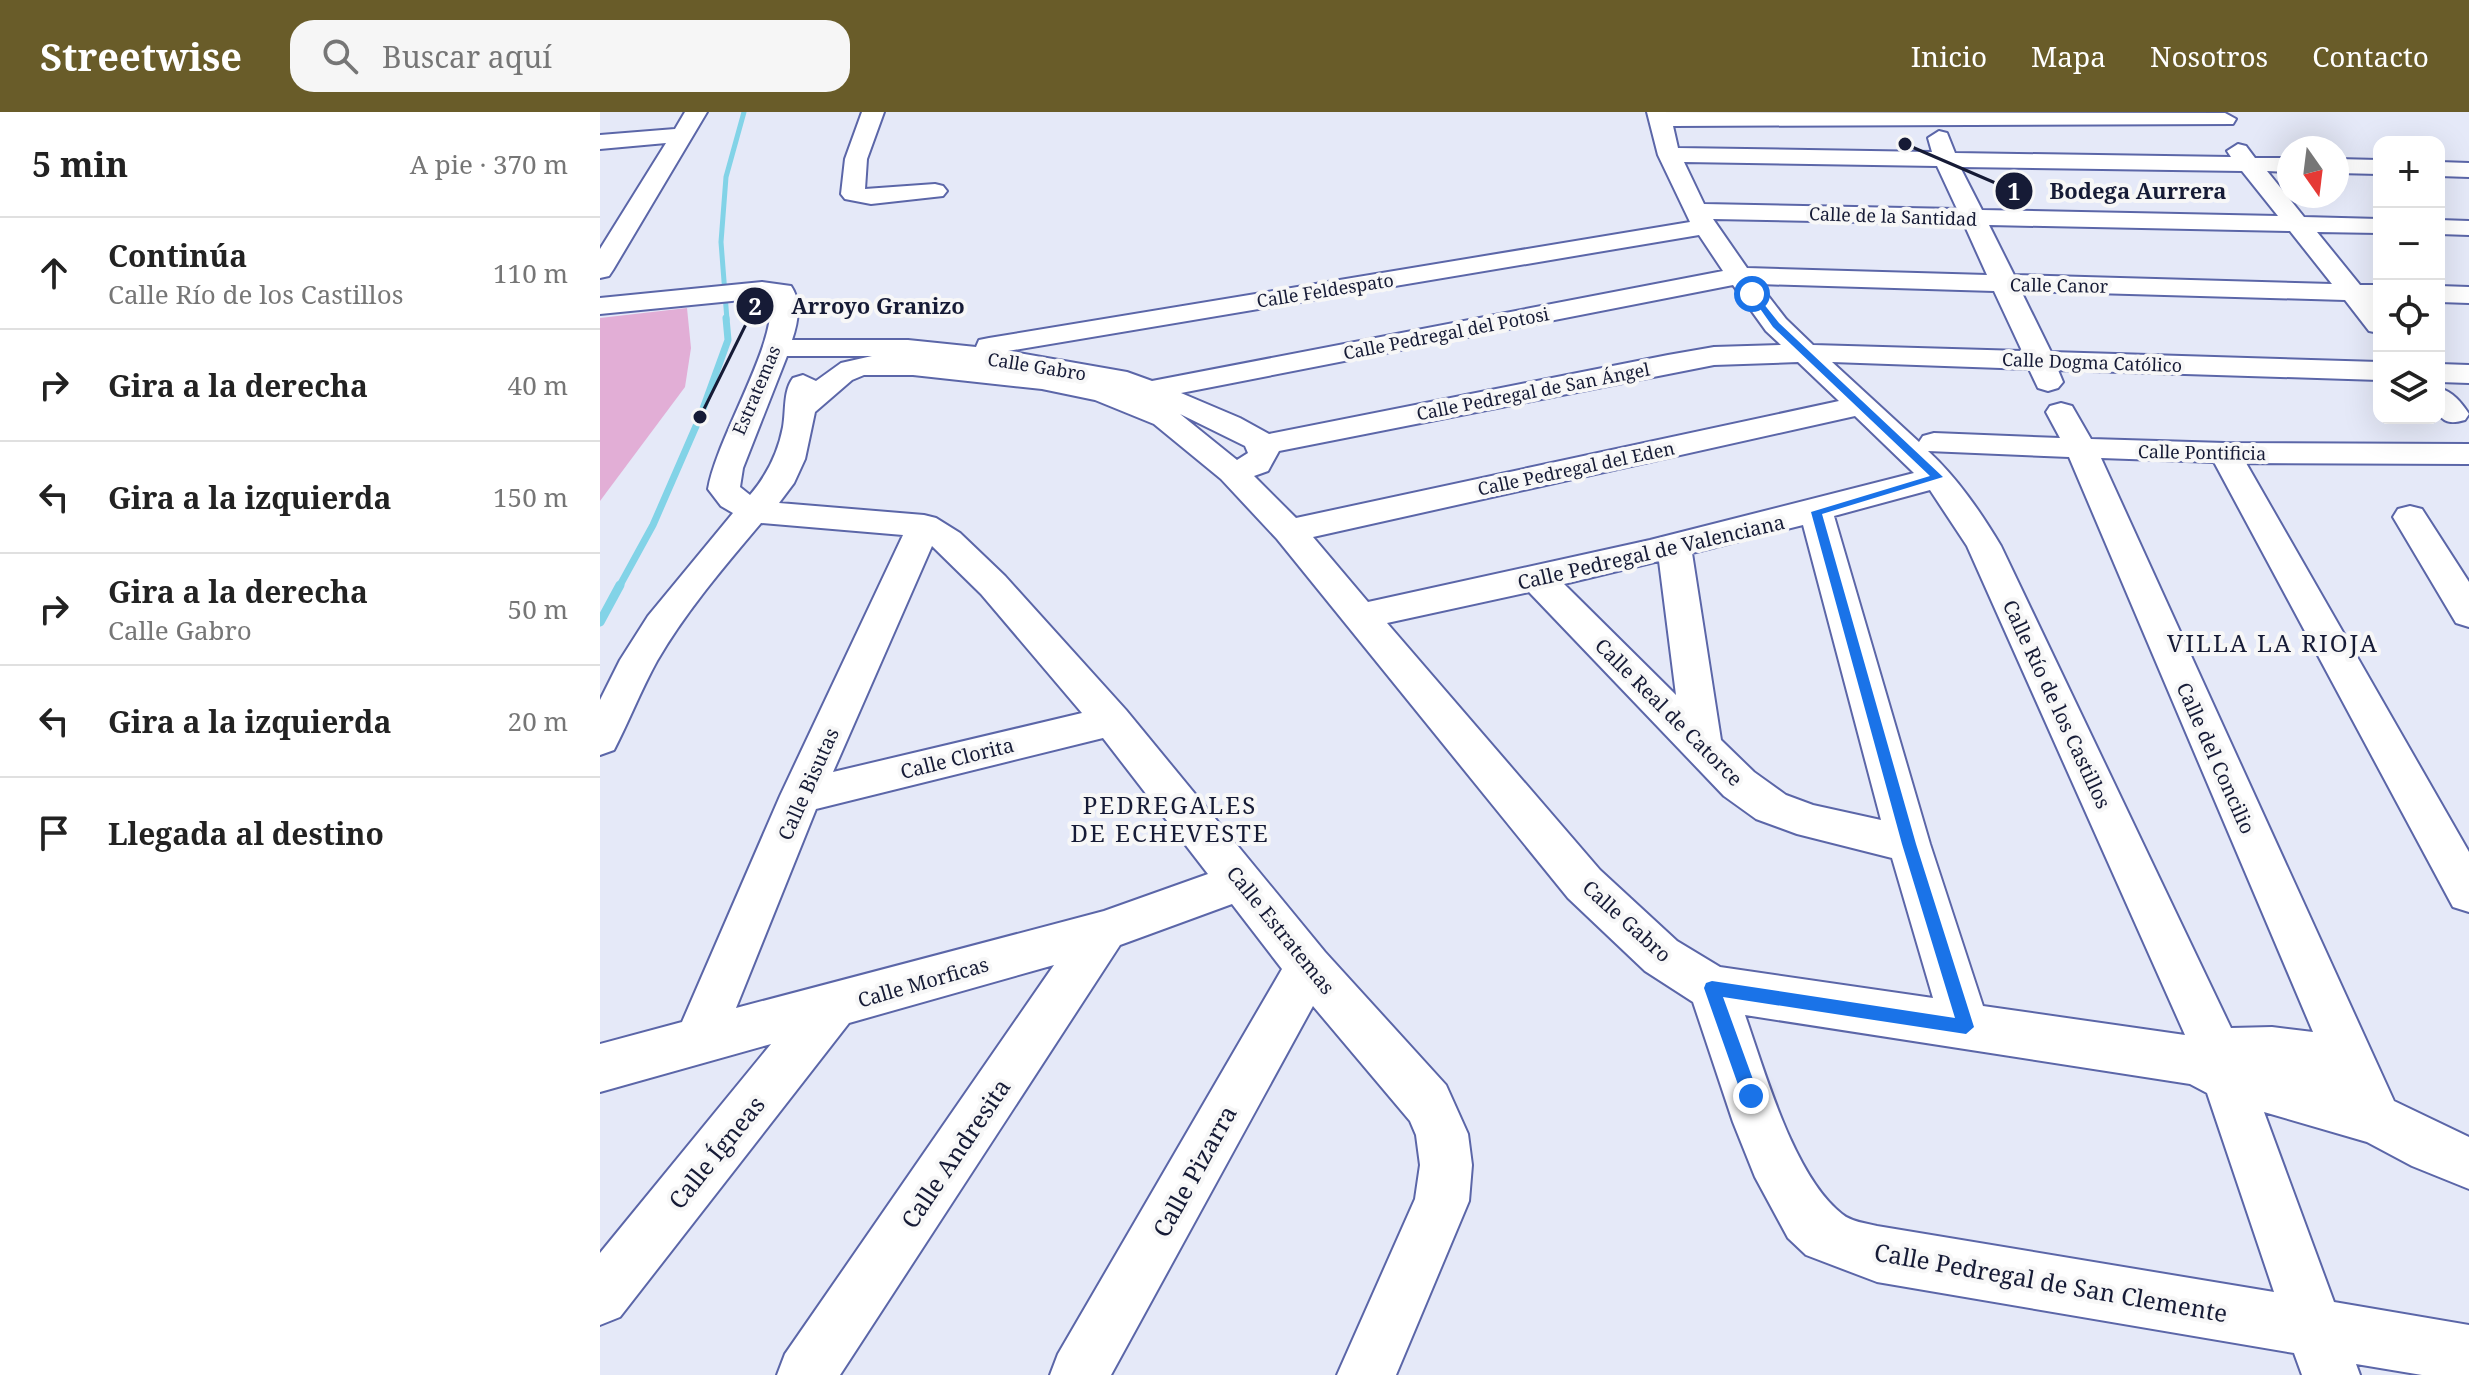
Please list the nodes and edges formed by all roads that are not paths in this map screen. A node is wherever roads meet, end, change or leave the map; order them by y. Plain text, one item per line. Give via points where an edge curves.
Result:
1 (696, 112) edge
2 (873, 112) edge
3 (1932, 115) edge
4 (1659, 116) edge
5 (677, 140) junction
6 (600, 142) edge
7 (600, 152) edge
8 (1669, 155) junction
9 (1945, 158) junction
10 (2248, 164) junction
11 (2277, 165) edge
12 (2349, 166) edge
13 (2373, 167) edge
14 (2445, 169) edge
15 (2469, 170) edge
16 (935, 191) dead end
17 (1973, 218) junction
18 (1699, 219) junction
19 (2297, 224) junction
20 (2373, 226) edge
21 (2445, 227) edge
22 (2469, 228) edge
23 (600, 270) edge
24 (1739, 276) junction
25 (2002, 284) junction
26 (2352, 292) junction
27 (2373, 293) edge
28 (2445, 294) edge
29 (2469, 295) edge
30 (600, 306) edge
31 (2373, 318) edge
32 (791, 349) junction
33 (948, 353) junction
34 (1805, 353) junction
35 (2041, 361) junction
36 (2373, 371) edge
37 (2445, 373) edge
38 (2469, 374) edge
39 (1152, 390) junction
40 (1863, 405) junction
41 (801, 408) junction
42 (2082, 450) junction
43 (2225, 453) junction
44 (2469, 454) edge
45 (1250, 460) junction
46 (1936, 460) junction
47 (755, 512) junction
48 (1816, 512) junction
49 (2410, 517) dead end
50 (924, 526) junction
51 (1297, 529) junction
52 (1674, 547) junction
53 (2454, 561) edge
54 (1538, 579) junction
55 (2469, 614) edge
56 (1361, 616) junction
57 (1112, 721) junction
58 (600, 739) edge
59 (1702, 744) junction
60 (801, 796) junction
61 (1909, 844) junction
62 (1242, 881) junction
63 (2469, 893) edge
64 (1104, 931) junction
65 (1309, 967) junction
66 (1712, 988) junction
67 (832, 1007) junction
68 (1966, 1027) junction
69 (697, 1043) junction
70 (2349, 1061) junction
71 (2213, 1063) junction
72 (600, 1068) edge
73 (2376, 1119) junction
74 (2469, 1163) edge
75 (600, 1297) edge
76 (2323, 1351) edge
77 (2469, 1354) edge
78 (806, 1375) edge
79 (1079, 1375) edge
80 (1366, 1375) edge

1 - 5 street
2 - 16 street via 856,159 853,194
3 - 4 street
3 - 9 street, Calle del Concilio
3 - 10 street via 2219,119
4 - 8 street, Calle Río de los Castillos
5 - 6 street
5 - 7 street
5 - 23 street via 625,209
8 - 9 street
8 - 18 street, Calle Río de los Castillos
9 - 10 street
9 - 17 street, Calle del Concilio
10 - 11 street
10 - 19 street
12 - 13 street
14 - 15 street
17 - 18 street, Calle de la Santidad
17 - 19 street, Calle de la Santidad
17 - 25 street, Calle del Concilio
18 - 24 street, Calle Río de los Castillos
18 - 33 street, Calle Feldespato
19 - 20 street, Calle de la Santidad
19 - 26 street
21 - 22 street
24 - 25 street, Calle Canor
24 - 34 street, Calle Río de los Castillos
24 - 39 street, Calle Pedregal del Potosi
25 - 26 street, Calle Canor
25 - 35 street, Calle del Concilio
26 - 27 street, Calle Canor
26 - 31 street
28 - 29 street
30 - 32 street, Estratemas via 778,290 786,299
32 - 33 street, Calle Gabro
32 - 41 street
32 - 47 street, Estratemas via 724,470 724,489
33 - 39 street, Calle Gabro via 1089,373
34 - 35 street, Calle Dogma Católico
34 - 40 street, Calle Río de los Castillos
34 - 45 street, Calle Pedregal de San Ángel via 1714,356 1668,364
35 - 36 street, Calle Dogma Católico
35 - 42 street, Calle del Concilio via 2057,407
37 - 38 street
39 - 45 street, Calle Gabro via 1229,424
40 - 46 street, Calle Río de los Castillos
40 - 51 street, Calle Pedregal del Eden
41 - 45 street, Calle Gabro via 840,376 868,366 901,365 1103,394 1140,405
41 - 47 street via 789,459
42 - 43 street, Calle Pontificia
42 - 46 street, Calle Pontificia
42 - 70 street, Calle del Concilio
43 - 44 street, Calle Pontificia
43 - 63 street
45 - 51 street, Calle Gabro
46 - 48 street, Calle Pedregal de Valenciana
46 - 71 street, Calle Río de los Castillos via 1984,546
47 - 50 street
47 - 58 street via 661,625
48 - 52 street, Calle Pedregal de Valenciana
48 - 61 street
49 - 53 street
50 - 57 street, Calle Estratemas via 970,561
50 - 60 street, Calle Bisutas
51 - 56 street, Calle Gabro
52 - 54 street, Calle Pedregal de Valenciana
52 - 59 street
53 - 55 street
54 - 56 street, Calle Pedregal de Valenciana
54 - 59 street, Calle Real de Catorce
56 - 66 street, Calle Gabro via 1584,884 1661,956
57 - 60 street, Calle Clorita
57 - 62 street, Calle Estratemas
59 - 61 street, Calle Real de Catorce via 1739,784 1771,807
60 - 69 street, Calle Bisutas
61 - 68 street
62 - 64 street, Calle Morficas
62 - 65 street, Calle Estratemas
64 - 67 street, Calle Morficas
64 - 78 street, Calle Andresita
65 - 79 street, Calle Pizarra
65 - 80 street, Calle Estratemas via 1428,1103 1442,1134 1442,1201
66 - 68 street, Calle Gabro
66 - 76 street, Calle Pedregal de San Clemente via 1780,1175 1801,1214 1826,1237 1877,1254
67 - 69 street, Calle Morficas
67 - 75 street, Calle Ígneas
68 - 71 street, Calle Gabro
69 - 72 street, Calle Morficas
70 - 71 street via 2285,1052
70 - 73 street, Calle del Concilio
71 - 73 street
71 - 76 street, Calle Río de los Castillos
73 - 74 street
76 - 77 street, Calle Pedregal de San Clemente

